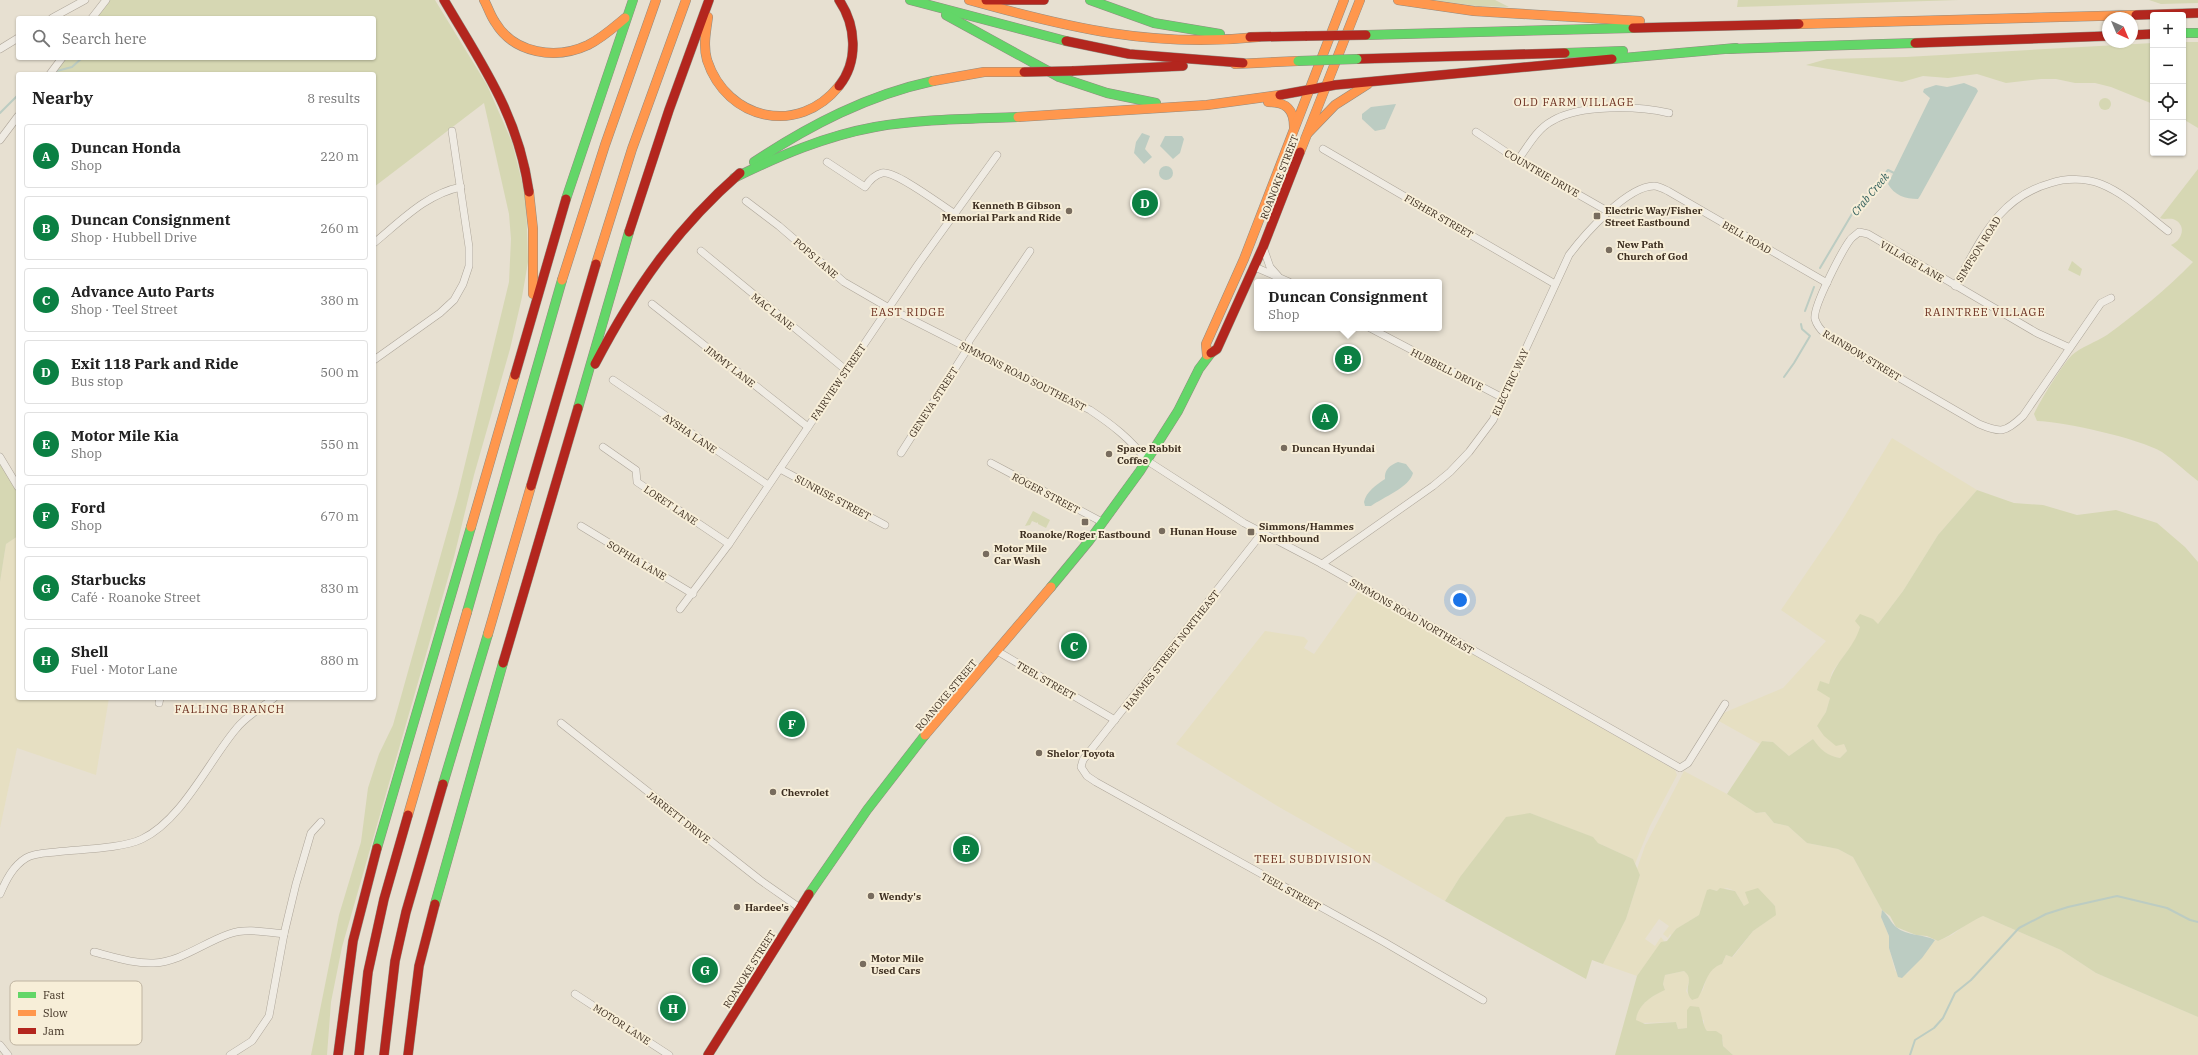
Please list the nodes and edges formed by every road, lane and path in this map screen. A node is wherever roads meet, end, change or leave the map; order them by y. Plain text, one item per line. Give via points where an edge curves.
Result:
1 (85, 0) edge
2 (106, 0) edge
3 (444, 0) edge
4 (484, 0) edge
5 (633, 0) edge
6 (656, 0) edge
7 (686, 0) edge
8 (709, 0) edge
9 (839, 0) edge
10 (908, 0) edge
11 (969, 0) edge
12 (984, 0) edge
13 (1044, 0) edge
14 (1091, 0) edge
15 (1344, 0) edge
16 (1360, 0) edge
17 (1398, 0) edge
18 (2198, 13) edge
19 (56, 16) edge
20 (94, 16) edge
21 (627, 16) junction
22 (1741, 26) junction
23 (2186, 33) edge
24 (2198, 33) edge
25 (2150, 34) edge
26 (2138, 35) edge
27 (2102, 36) edge
28 (1258, 37) junction
29 (16, 39) edge
30 (1736, 48) junction
31 (0, 49) edge
32 (60, 60) edge
33 (1243, 63) junction
34 (52, 72) edge
35 (1373, 81) junction
36 (1326, 87) junction
37 (1307, 91) junction
38 (1253, 100) junction
39 (1175, 106) junction
40 (1669, 112) dead end
41 (16, 119) edge
42 (1294, 126) junction
43 (452, 131) dead end
44 (1476, 132) dead end
45 (1308, 133) junction
46 (0, 140) edge
47 (1323, 149) dead end
48 (997, 155) dead end
49 (1518, 160) junction
50 (827, 162) dead end
51 (734, 178) junction
52 (461, 187) junction
53 (1668, 191) joint
54 (1268, 198) junction
55 (746, 201) dead end
56 (1610, 212) junction
57 (955, 214) junction
58 (2168, 231) dead end
59 (1859, 232) joint
60 (376, 241) edge
61 (1263, 247) junction
62 (1030, 250) dead end
63 (701, 251) dead end
64 (1244, 260) junction
65 (1255, 267) junction
66 (1278, 276) junction
67 (1283, 279) edge
68 (1826, 283) junction
69 (1555, 284) junction
70 (1955, 286) junction
71 (2111, 298) dead end
72 (652, 304) dead end
73 (889, 308) junction
74 (532, 313) junction
75 (1232, 318) junction
76 (1376, 331) edge
77 (968, 348) junction
78 (2070, 348) junction
79 (1207, 355) junction
80 (376, 359) edge
81 (846, 370) junction
82 (613, 380) dead end
83 (582, 390) junction
84 (1503, 398) junction
85 (808, 427) junction
86 (603, 446) dead end
87 (901, 453) dead end
88 (0, 457) edge
89 (1146, 460) junction
90 (990, 463) dead end
91 (780, 469) junction
92 (16, 484) edge
93 (768, 485) junction
94 (1102, 522) junction
95 (885, 525) dead end
96 (581, 526) dead end
97 (1262, 533) junction
98 (729, 544) junction
99 (1322, 564) junction
100 (693, 594) junction
101 (680, 609) dead end
102 (997, 652) junction
103 (271, 700) edge
104 (1725, 704) dead end
105 (1115, 720) junction
106 (561, 723) dead end
107 (1081, 768) joint
108 (321, 822) dead end
109 (0, 894) edge
110 (800, 908) junction
111 (284, 934) junction
112 (94, 952) dead end
113 (575, 994) dead end
114 (1483, 1000) dead end
115 (410, 1030) junction
116 (0, 1045) edge
117 (8, 1055) edge
118 (230, 1055) edge
119 (339, 1055) edge
120 (359, 1055) edge
121 (384, 1055) edge
122 (408, 1055) edge
123 (413, 1055) edge
124 (669, 1055) edge
125 (708, 1055) edge

1 - 19 street
2 - 20 street
3 - 74 main road via 503,103 512,122 525,166 532,200 534,232
4 - 21 main road via 492,18 510,39 529,50 550,54 570,53 590,45 610,33
5 - 21 main road
6 - 120 main road via 573,242 386,891 368,972
7 - 121 main road via 632,149 599,253 406,912 395,961
8 - 9 main road via 705,48 715,80 739,106 762,116 780,117 800,114 817,107 845,78 852,59 853,39 848,15
8 - 83 main road via 652,157
10 - 33 main road via 1088,47 1136,55
10 - 39 main road via 960,21 1068,81 1126,99
11 - 28 main road via 1068,26 1136,37 1180,41 1232,41
12 - 13 main road
14 - 28 main road via 1124,14 1179,29
15 - 37 main road, ROANOKE STREET
16 - 36 main road, ROANOKE STREET
17 - 22 main road via 1474,11
18 - 22 main road
21 - 74 main road via 566,200
22 - 28 main road, bridge
23 - 24 main road
25 - 26 main road
27 - 30 main road
29 - 31 street
30 - 33 main road, bridge
30 - 35 main road
32 - 34 street
33 - 51 main road, bridge via 980,72 950,77 877,96 841,111 798,133
35 - 36 main road
35 - 45 main road via 1341,98
36 - 37 main road
36 - 45 main road, ROANOKE STREET
37 - 38 main road
37 - 42 main road, ROANOKE STREET
38 - 39 main road
38 - 42 main road via 1287,105 1293,112
39 - 51 main road via 871,127 848,131 798,148
40 - 49 street via 1651,109 1605,109 1568,113 1551,121 1538,132
41 - 46 street
42 - 54 main road, ROANOKE STREET
43 - 52 street
44 - 49 street, COUNTRIE DRIVE
45 - 61 main road, ROANOKE STREET
47 - 69 street, FISHER STREET
48 - 57 street, FAIRVIEW STREET
49 - 56 street, COUNTRIE DRIVE
50 - 57 street via 865,187 881,173 892,174
51 - 83 main road via 692,217 653,264 631,298
52 - 60 street via 431,197
52 - 80 street via 469,247 469,266 463,284 454,300 440,313
53 - 56 street, ELECTRIC WAY via 1655,186 1645,187 1630,194
53 - 68 street, BELL ROAD
54 - 64 main road, ROANOKE STREET
54 - 65 main road via 1268,213 1252,256
55 - 73 street, POPS LANE via 844,282
56 - 69 street, ELECTRIC WAY via 1576,246
57 - 73 street, FAIRVIEW STREET
58 - 70 street, SIMPSON ROAD via 2120,194 2101,184 2085,180 2061,180 2038,186 2019,196 2002,210 1985,233
59 - 68 street, RAINBOW STREET via 1850,240
59 - 70 street, VILLAGE LANE via 1868,234
61 - 65 main road, ROANOKE STREET
61 - 66 street via 1270,267
62 - 77 street, GENEVA STREET via 969,341
63 - 81 street, MAC LANE
64 - 75 main road via 1247,272 1232,308
64 - 79 main road, ROANOKE STREET via 1206,344
65 - 66 street
65 - 75 main road, ROANOKE STREET
66 - 67 street
68 - 78 street, RAINBOW STREET via 1814,318 1820,330 1979,424 1997,432 2010,428 2023,416
69 - 84 street, ELECTRIC WAY
70 - 78 street, VILLAGE LANE via 2037,333
71 - 78 street via 2101,303
72 - 85 street, JIMMY LANE
73 - 77 street, SIMMONS ROAD SOUTHEAST
73 - 81 street, FAIRVIEW STREET
74 - 119 main road via 362,905 346,978
75 - 79 main road, ROANOKE STREET via 1217,349
76 - 84 street, HUBBELL DRIVE
77 - 87 street, GENEVA STREET
77 - 89 street, SIMMONS ROAD SOUTHEAST via 1090,410 1133,443
79 - 89 main road, ROANOKE STREET via 1177,411
81 - 85 street, FAIRVIEW STREET
82 - 93 street, AYSHA LANE
83 - 115 main road via 434,904 419,966
84 - 99 street, ELECTRIC WAY via 1482,436 1450,472
85 - 91 street, FAIRVIEW STREET
86 - 98 street, LORET LANE via 636,470 637,482
88 - 92 street
89 - 94 main road, ROANOKE STREET
89 - 97 street, SIMMONS ROAD NORTHEAST
90 - 94 street, ROGER STREET
91 - 93 street, FAIRVIEW STREET
91 - 95 street, SUNRISE STREET
93 - 98 street, FAIRVIEW STREET
94 - 102 main road, ROANOKE STREET via 1078,556
96 - 100 street, SOPHIA LANE
97 - 99 street, SIMMONS ROAD NORTHEAST
97 - 105 street, HAMMES STREET NORTHEAST
98 - 100 street, FAIRVIEW STREET
99 - 104 street, SIMMONS ROAD NORTHEAST via 1680,768 1688,763
100 - 101 street, FAIRVIEW STREET
102 - 105 street, TEEL STREET
102 - 110 main road, ROANOKE STREET via 891,778
103 - 109 street via 237,727 172,815 151,834 129,843 27,857 6,878
105 - 107 street, HAMMES STREET NORTHEAST via 1083,760
106 - 110 street, JARRETT DRIVE via 760,880
107 - 114 street, TEEL STREET via 1100,785 1384,942
108 - 111 street via 311,833
110 - 125 main road, ROANOKE STREET
111 - 112 street via 246,931 230,934 178,958 155,963 132,962
111 - 118 street via 268,1016 252,1041
113 - 124 street, MOTOR LANE
115 - 122 main road
115 - 123 main road
116 - 117 street

